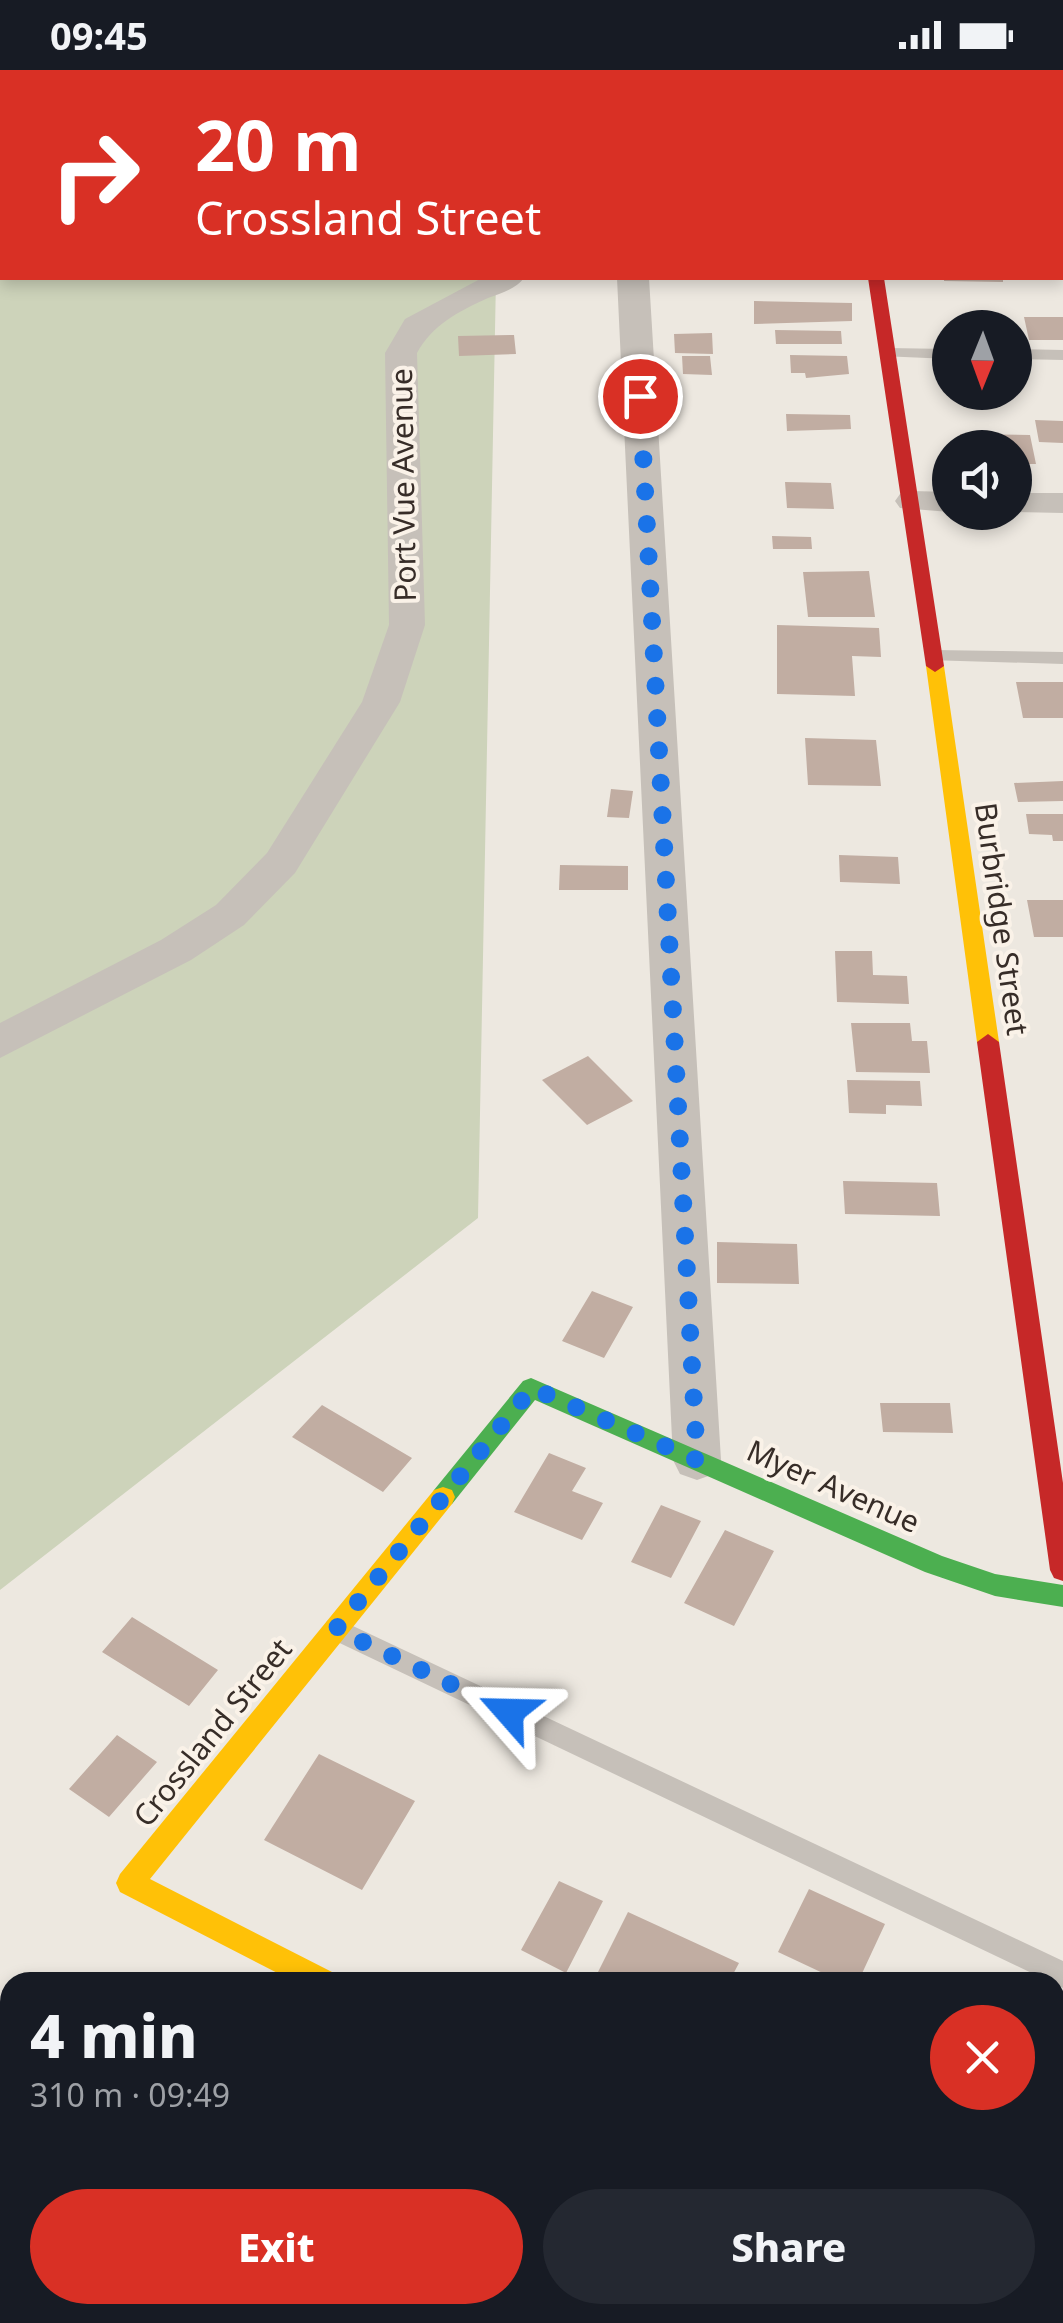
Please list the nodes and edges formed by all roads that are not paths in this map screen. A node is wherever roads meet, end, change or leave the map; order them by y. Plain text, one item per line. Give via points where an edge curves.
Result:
1 (503, 280) edge
2 (633, 280) edge
3 (876, 280) edge
4 (888, 353) junction
5 (932, 354) edge
6 (1032, 354) edge
7 (1063, 355) edge
8 (912, 501) junction
9 (932, 502) edge
10 (1032, 503) edge
11 (1063, 503) edge
12 (934, 656) junction
13 (1063, 658) edge
14 (0, 1042) edge
15 (532, 1388) joint
16 (697, 1460) junction
17 (1063, 1570) edge
18 (1063, 1596) edge
19 (336, 1629) junction
20 (303, 1972) edge
21 (1057, 1972) edge

1 - 14 street, Port Vue Avenue via 416,326 401,353 407,624 381,702 281,863 230,915 176,950
2 - 16 street
3 - 4 street, Burbridge Street
4 - 5 lane
4 - 8 street, Burbridge Street
6 - 7 lane
8 - 9 street
8 - 12 street, Burbridge Street
10 - 11 street
12 - 13 lane
12 - 17 street, Burbridge Street
15 - 16 street, Myer Avenue
15 - 19 street, Crossland Street
16 - 18 street, Myer Avenue via 934,1564 995,1585
19 - 20 street, Crossland Street via 130,1883
19 - 21 lane

